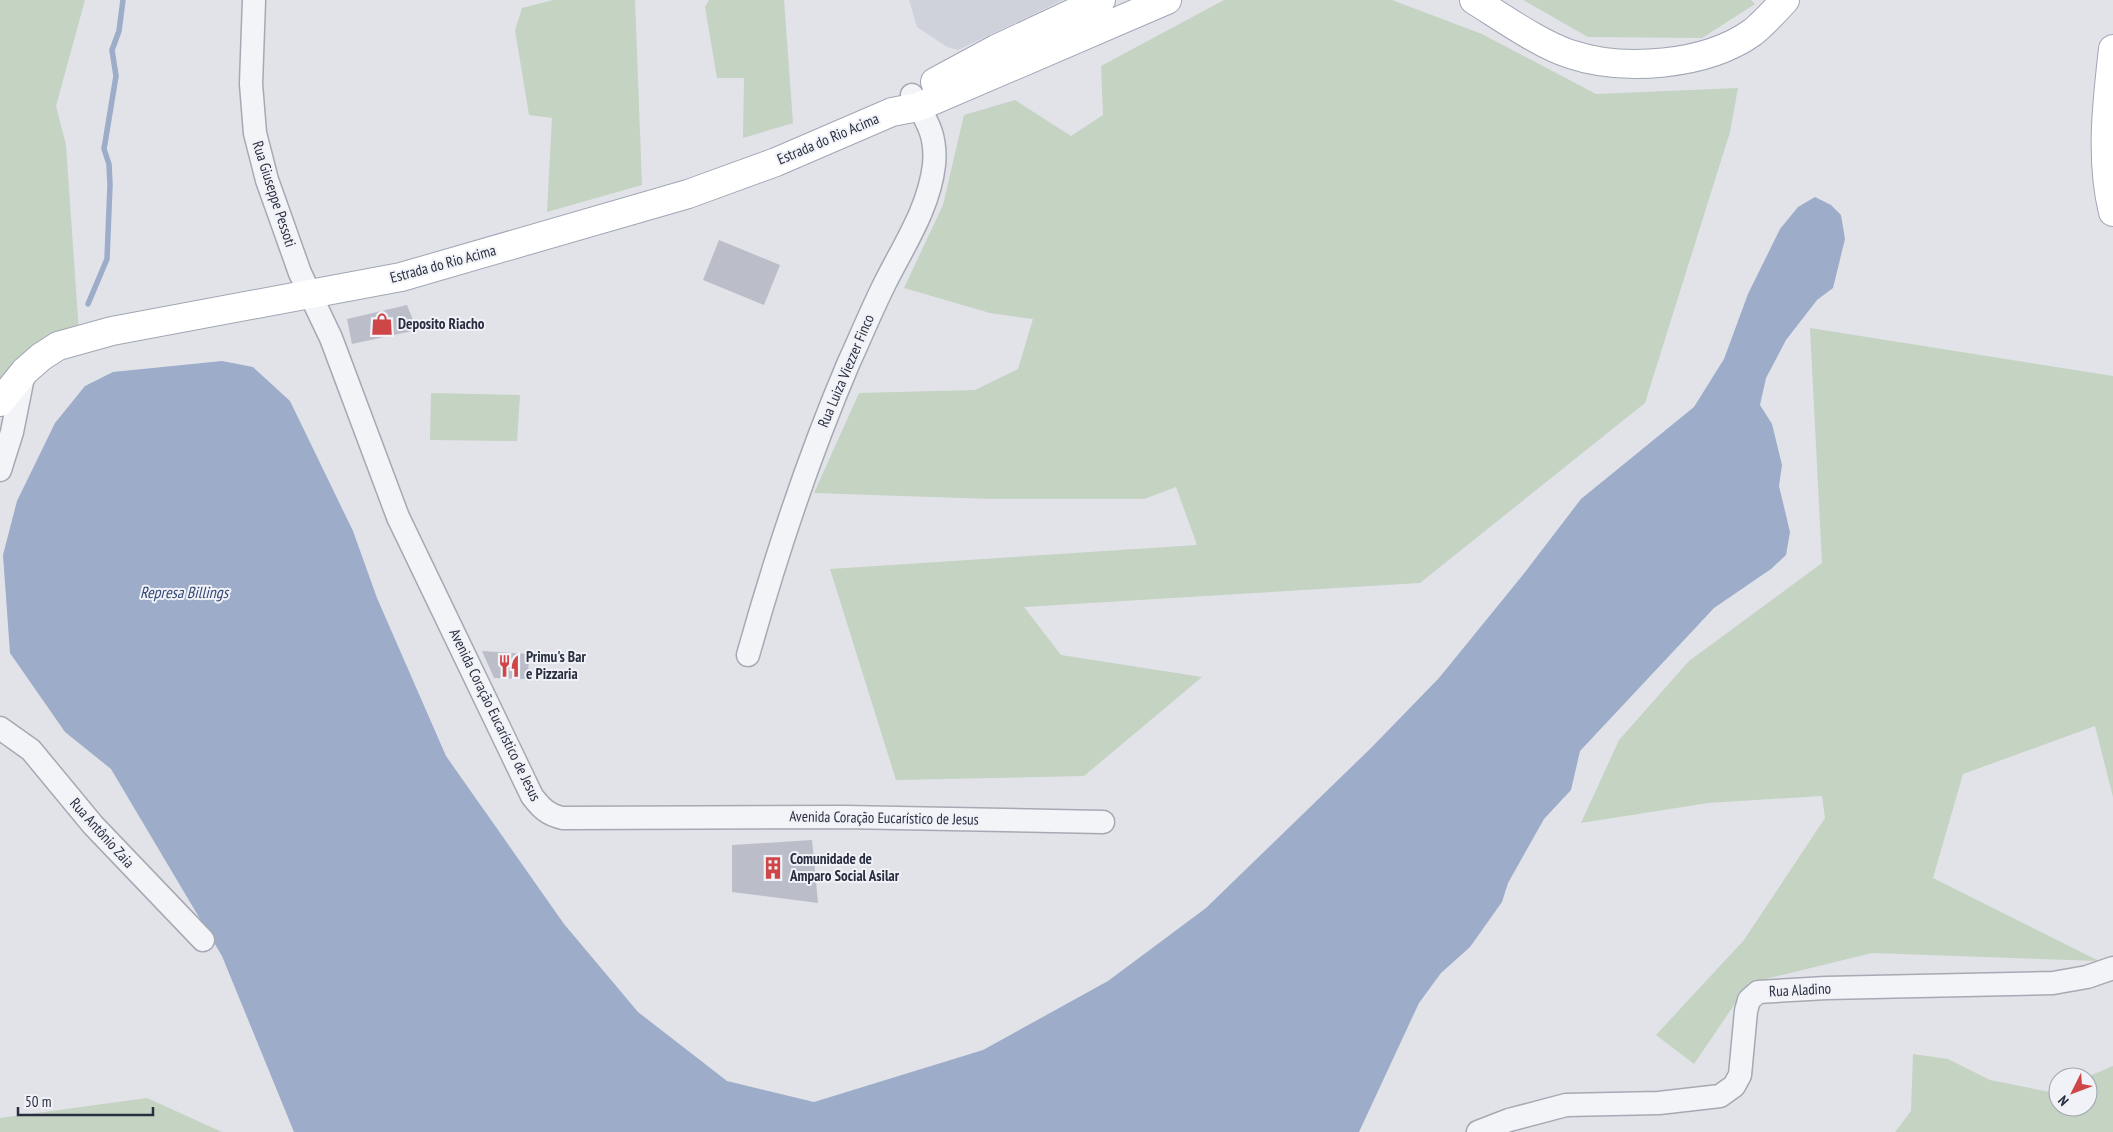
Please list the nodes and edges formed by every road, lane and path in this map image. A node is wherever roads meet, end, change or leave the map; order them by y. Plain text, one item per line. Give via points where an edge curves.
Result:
1 (254, 0) edge
2 (1101, 0) edge
3 (1167, 0) edge
4 (1474, 0) edge
5 (1786, 0) edge
6 (2113, 48) edge
7 (907, 104) junction
8 (2113, 212) edge
9 (310, 295) junction
10 (25, 371) junction
11 (0, 402) edge
12 (0, 470) edge
13 (748, 656) dead end
14 (6, 737) edge
15 (1103, 822) dead end
16 (202, 940) dead end
17 (2113, 968) edge
18 (1478, 1132) edge

1 - 9 street, Rua Giuseppe Pessoti via 251,84 255,133 267,180
2 - 7 main road, Estrada do Rio Acima via 996,49
3 - 7 main road, Estrada do Rio Acima
4 - 5 main road via 1568,54 1599,62 1626,64 1661,63 1725,47 1752,32
6 - 8 main road via 2106,157 2107,188
7 - 9 main road, Estrada do Rio Acima via 776,162 688,194 401,277
7 - 13 street, Rua Luiza Viezzer Finco via 930,125 935,144 924,207 885,284 824,421 781,540
9 - 10 main road, Estrada do Rio Acima via 112,331 58,346
9 - 15 street, Avenida Coração Eucarístico de Jesus via 331,338 398,517 532,796 547,812 563,818 844,817
10 - 11 main road, Estrada do Rio Acima
10 - 12 street
14 - 16 street, Rua Antônio Zaia via 31,750 93,825
17 - 18 street, Rua Aladino via 2053,983 1758,992 1749,1000 1746,1011 1740,1074 1734,1086 1720,1096 1659,1103 1566,1106 1509,1120

